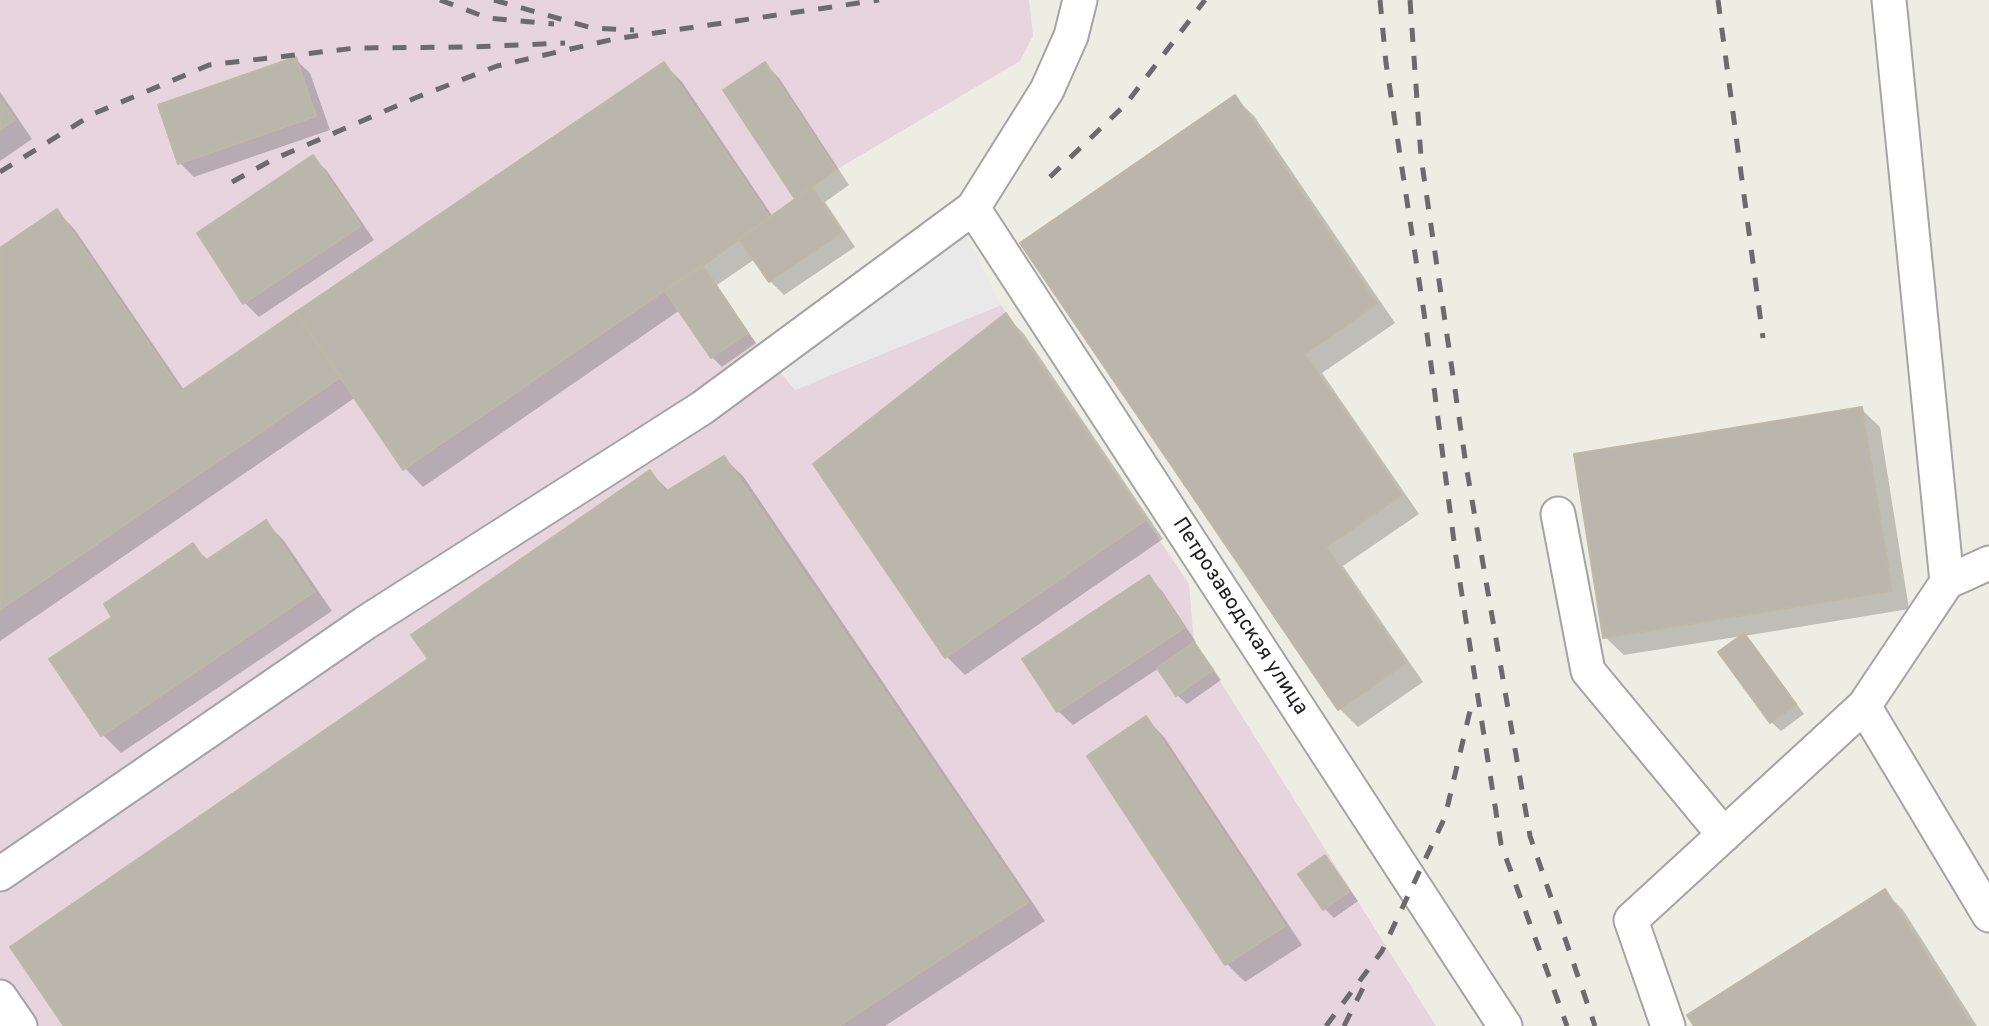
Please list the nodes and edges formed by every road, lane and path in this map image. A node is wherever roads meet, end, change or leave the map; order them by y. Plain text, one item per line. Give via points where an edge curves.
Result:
1 (1080, 0) edge
2 (1889, 0) edge
3 (974, 208) junction
4 (1558, 514) dead end
5 (1989, 563) edge
6 (1947, 582) junction
7 (1864, 706) junction
8 (1724, 835) junction
9 (0, 874) edge
10 (1989, 915) edge
11 (0, 997) edge
12 (20, 1026) edge
13 (1505, 1026) edge
14 (1668, 1026) edge

1 - 3 street via 1071,36 1047,90
2 - 6 street
3 - 9 street via 702,408 365,623
3 - 13 street, Петрозаводская улица
4 - 8 street via 1588,671
5 - 6 street
6 - 7 street
7 - 8 street
7 - 10 street
8 - 14 street via 1631,920
11 - 12 street

